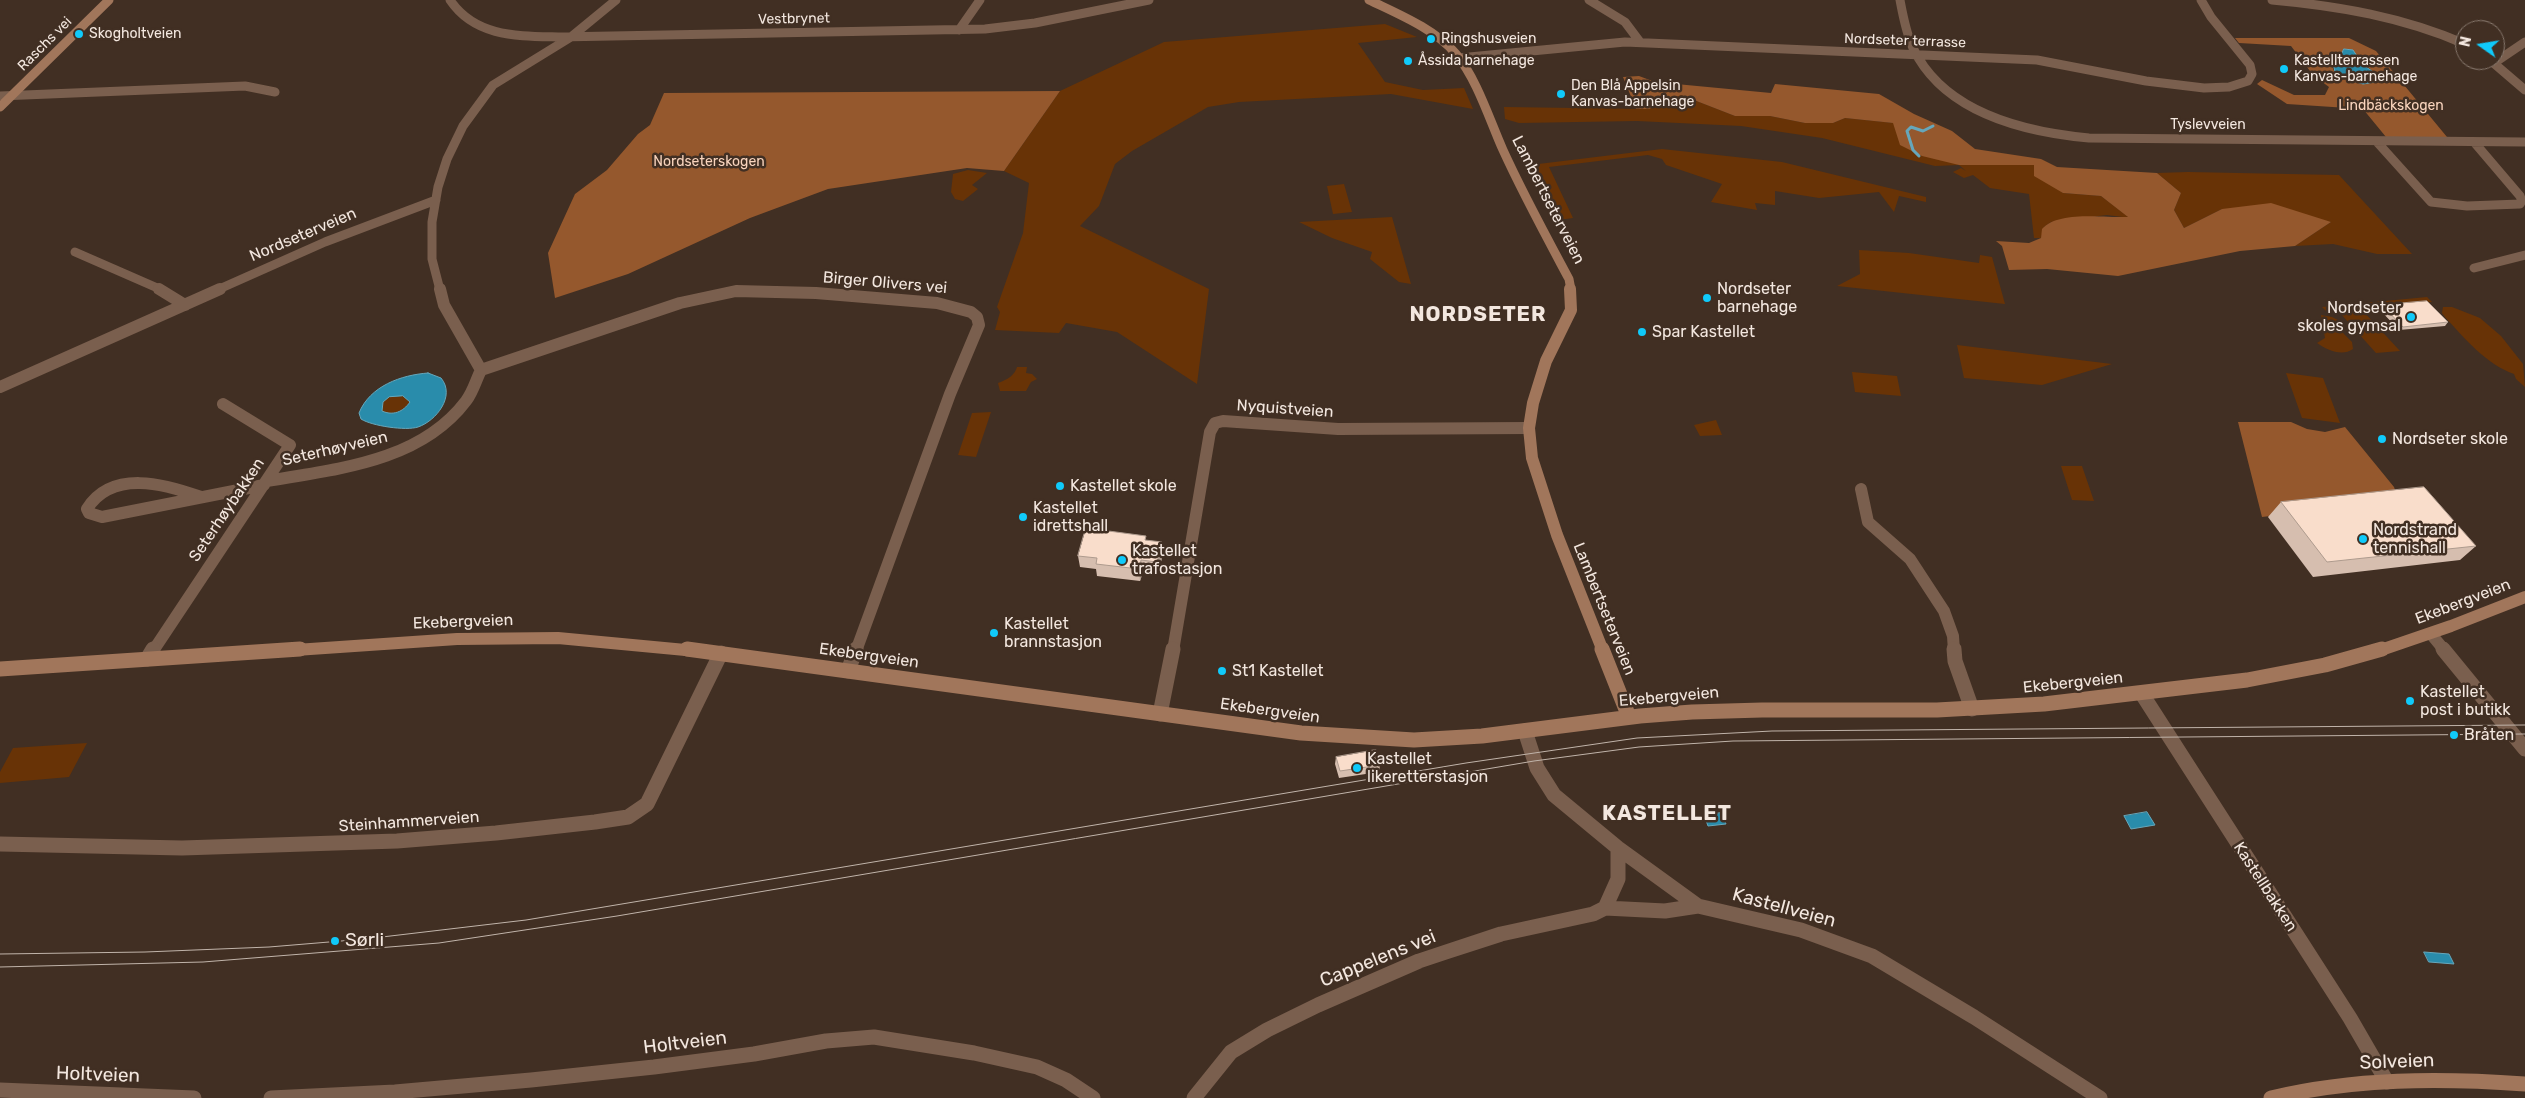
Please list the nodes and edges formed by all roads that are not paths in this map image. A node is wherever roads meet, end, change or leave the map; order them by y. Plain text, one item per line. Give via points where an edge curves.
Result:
1 (109, 0) edge
2 (450, 0) edge
3 (616, 0) edge
4 (980, 0) edge
5 (1149, 0) edge
6 (1369, 0) edge
7 (1589, 0) edge
8 (1900, 0) edge
9 (2201, 0) edge
10 (2272, 0) edge
11 (959, 30) junction
12 (571, 37) junction
13 (2455, 40) edge
14 (1640, 42) junction
15 (2525, 42) edge
16 (2505, 54) edge
17 (1917, 55) junction
18 (1459, 58) junction
19 (2501, 70) edge
20 (2525, 90) edge
21 (275, 92) dead end
22 (0, 96) edge
23 (12, 96) junction
24 (0, 107) edge
25 (2377, 142) junction
26 (2474, 142) junction
27 (2525, 142) edge
28 (436, 200) junction
29 (74, 252) dead end
30 (2525, 255) edge
31 (2474, 268) dead end
32 (185, 305) junction
33 (481, 370) junction
34 (0, 387) edge
35 (223, 404) dead end
36 (1529, 428) junction
37 (265, 483) junction
38 (1861, 489) dead end
39 (201, 498) junction
40 (2525, 597) edge
41 (2431, 634) junction
42 (720, 653) junction
43 (147, 659) junction
44 (0, 669) edge
45 (848, 671) junction
46 (2142, 694) junction
47 (1972, 709) junction
48 (1160, 714) junction
49 (1629, 717) junction
50 (1525, 731) junction
51 (2525, 749) edge
52 (0, 844) edge
53 (1618, 848) junction
54 (1698, 906) junction
55 (1605, 908) junction
56 (2388, 1082) junction
57 (2525, 1084) edge
58 (0, 1090) edge
59 (194, 1098) edge
60 (271, 1098) edge
61 (1093, 1098) edge
62 (1194, 1098) edge
63 (2100, 1098) edge
64 (2271, 1098) edge

1 - 23 main road, Raschs vei
2 - 12 street, Vestbrynet via 466,20 494,32
3 - 12 street
4 - 11 street
5 - 11 street, Vestbrynet via 1035,23
6 - 18 main road, Lambertseterveien via 1426,30
7 - 14 street via 1624,19 1635,30
8 - 17 street
9 - 17 street, Nordseter terrasse via 2210,17 2250,65 2252,74 2248,81 2226,86 2173,84 2048,61
10 - 13 street via 2352,8 2390,16
11 - 12 street, Vestbrynet
12 - 28 street via 489,90 458,135 442,173
14 - 17 street, Nordseter terrasse
14 - 18 street, Nordseter terrasse
15 - 16 street
17 - 25 street, Tyslevveien via 1951,92 1970,106 2001,121 2043,132 2090,138
18 - 36 main road, Lambertseterveien via 1523,193 1564,268 1571,289 1571,310 1540,375
19 - 20 street
21 - 23 street via 246,86
22 - 23 street
23 - 24 main road, Raschs vei
25 - 26 street, Tyslevveien
25 - 26 street via 2431,202 2467,206 2520,204 2520,196
26 - 27 street, Tyslevveien
28 - 32 street, Nordseterveien via 331,238
28 - 33 street via 431,247 436,283 450,318
29 - 32 street via 170,294
30 - 31 street
32 - 34 street, Nordseterveien
33 - 37 street, Seterhøyveien via 461,410 439,430 406,448 366,461
33 - 45 street, Birger Olivers vei via 680,303 722,293 758,291 891,298 936,303 972,312 979,325 950,394
35 - 37 street, Seterhøybakken via 290,444
36 - 48 street, Nyquistveien via 1338,429 1215,422 1210,432 1181,611
36 - 49 main road, Lambertseterveien via 1532,458 1542,493
37 - 39 street, Seterhøyveien
37 - 43 street, Seterhøybakken
38 - 47 street via 1868,522 1910,559 1944,611 1953,636 1955,660
39 - 39 street, Seterhøyveien via 102,517 89,513 87,509 104,492 142,483 170,486
40 - 41 main road, Ekebergveien
41 - 46 main road, Ekebergveien via 2306,669
41 - 51 street
42 - 43 main road, Ekebergveien via 612,641 507,637
42 - 45 main road, Ekebergveien
42 - 52 street, Steinhammerveien via 647,804 628,817 443,839 293,848 106,849
43 - 44 main road, Ekebergveien
45 - 48 main road, Ekebergveien
46 - 47 main road, Ekebergveien
46 - 56 street, Kastellbakken
47 - 49 main road, Ekebergveien via 1751,709
48 - 50 main road, Ekebergveien via 1367,739 1451,738
49 - 50 main road, Ekebergveien
50 - 53 street, Kastellveien via 1537,768 1554,795
53 - 54 street, Kastellveien
53 - 55 street via 1618,882
54 - 55 street, Cappelens vei via 1665,911
54 - 63 street, Kastellveien via 1801,930 1872,956
55 - 62 street, Cappelens vei via 1593,914 1501,934 1419,961 1318,1005 1231,1052
56 - 57 main road, Solveien via 2468,1079
56 - 64 main road, Solveien via 2349,1084
58 - 59 street, Holtveien
60 - 61 street, Holtveien via 395,1092 531,1080 754,1054 826,1040 874,1037 1037,1067 1066,1080

